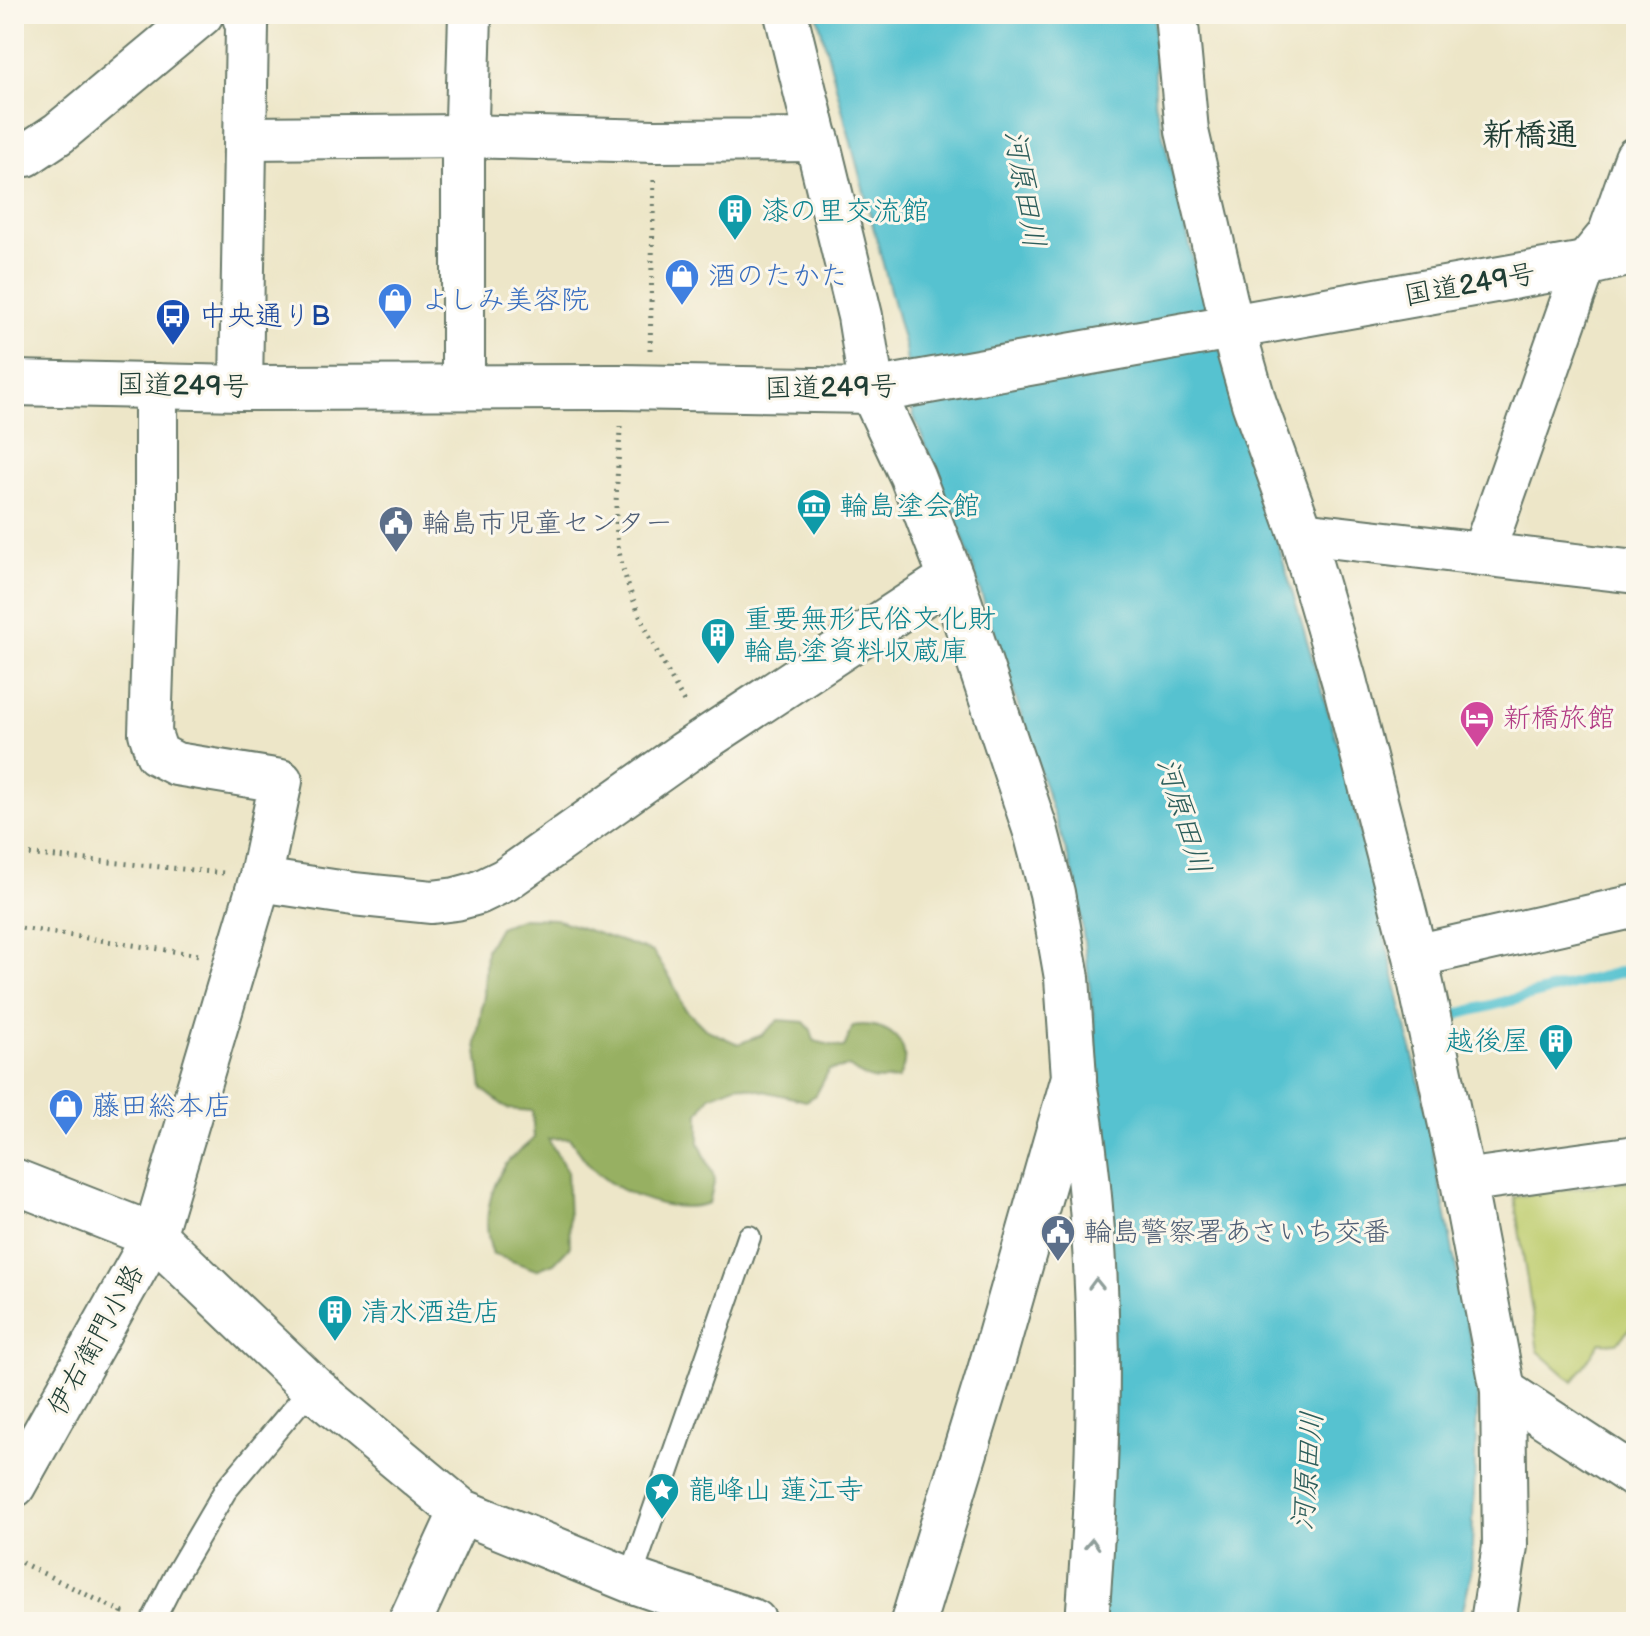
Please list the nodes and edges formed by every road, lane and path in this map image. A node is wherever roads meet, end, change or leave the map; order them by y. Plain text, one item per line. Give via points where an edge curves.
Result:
1 (202, 14) edge
2 (243, 14) edge
3 (470, 14) edge
4 (786, 14) edge
5 (1176, 14) edge
6 (465, 136) junction
7 (247, 138) junction
8 (817, 140) junction
9 (655, 141) junction
10 (14, 155) edge
11 (1636, 158) edge
12 (1636, 252) edge
13 (1585, 264) junction
14 (1230, 326) junction
15 (650, 355) dead end
16 (14, 383) edge
17 (156, 385) junction
18 (463, 386) junction
19 (241, 388) junction
20 (888, 389) junction
21 (620, 421) dead end
22 (1301, 533) junction
23 (1483, 553) junction
24 (1636, 572) edge
25 (951, 577) junction
26 (705, 739) junction
27 (14, 853) edge
28 (260, 880) junction
29 (1636, 906) edge
30 (14, 927) edge
31 (1415, 956) junction
32 (236, 961) junction
33 (1074, 1077) junction
34 (1636, 1157) edge
35 (14, 1181) edge
36 (1463, 1181) junction
37 (154, 1236) junction
38 (749, 1237) dead end
39 (312, 1387) junction
40 (1503, 1390) junction
41 (1630, 1460) edge
42 (14, 1486) edge
43 (461, 1511) junction
44 (14, 1559) edge
45 (630, 1580) junction
46 (117, 1622) edge
47 (152, 1622) edge
48 (410, 1622) edge
49 (754, 1622) edge
50 (913, 1622) edge
51 (1087, 1622) edge
52 (1493, 1622) edge

1 - 10 street via 59,133 26,155
2 - 7 street
3 - 6 street
4 - 8 street
5 - 14 street via 1187,131
6 - 7 street
6 - 9 street
6 - 18 street
7 - 19 street
8 - 9 street
8 - 20 main road via 860,316
9 - 15 path
11 - 13 street via 1609,235
12 - 13 main road, 国道249号
13 - 14 main road, 国道249号
13 - 23 street
14 - 20 main road, 国道249号
14 - 22 main road
16 - 17 main road, 国道249号
17 - 19 main road, 国道249号
17 - 28 street, 伊右衛門小路 via 150,733 157,754 176,764 281,781
18 - 19 main road, 国道249号
18 - 20 main road, 国道249号
20 - 25 main road via 912,476
21 - 26 path via 621,558 659,657
22 - 23 street
22 - 31 main road
23 - 24 street
25 - 26 street
25 - 33 main road via 1052,893 1067,978
26 - 28 street via 505,880 478,893 432,902
27 - 28 path
28 - 32 street, 伊右衛門小路
29 - 31 street
30 - 32 path
31 - 36 main road
32 - 37 street, 伊右衛門小路
33 - 50 main road
51 -> 33 street via 1098,1452 1096,1281 1088,1158
34 - 36 street
35 - 37 main road
36 - 40 main road
37 - 39 main road
37 - 42 street, 伊右衛門小路
38 - 45 lane
39 - 43 main road
39 - 47 lane via 225,1491
40 - 41 street
40 - 52 main road via 1505,1546
43 - 45 main road
43 - 48 street
44 - 46 path via 122,1612
45 - 49 main road

